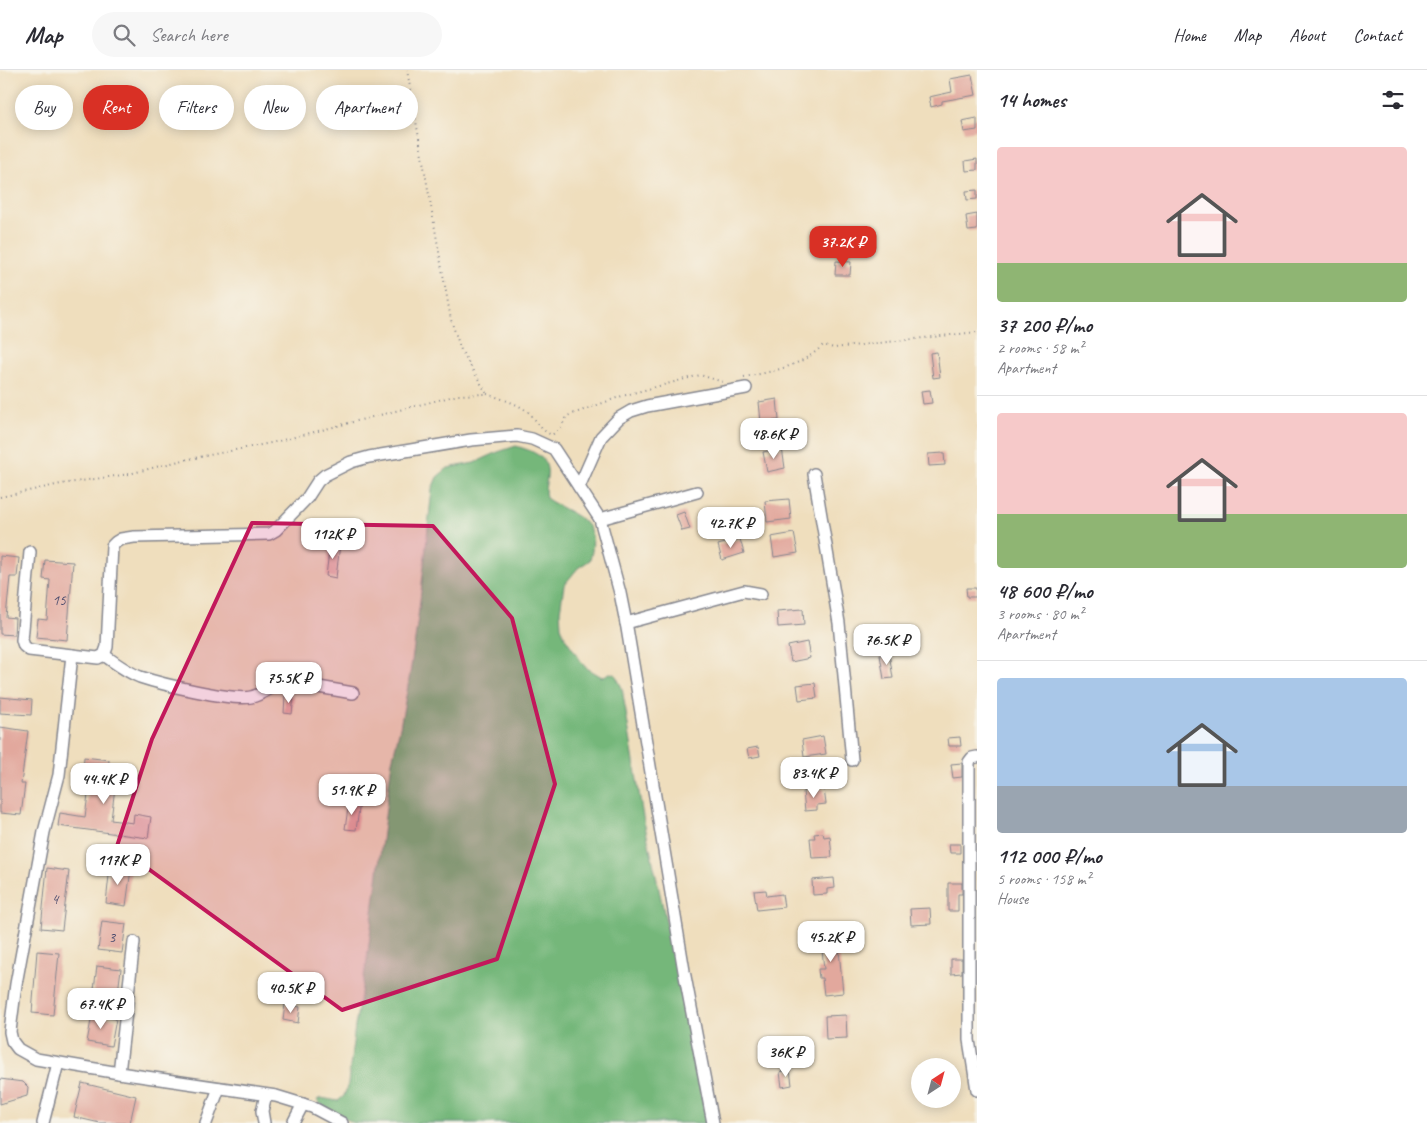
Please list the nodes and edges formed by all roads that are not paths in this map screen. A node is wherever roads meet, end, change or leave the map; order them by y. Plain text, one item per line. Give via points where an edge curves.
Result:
1 (744, 383) road end
2 (814, 474) dead end
3 (579, 487) junction
4 (697, 492) dead end
5 (600, 519) junction
6 (30, 552) dead end
7 (761, 594) dead end
8 (626, 623) junction
9 (72, 655) junction
10 (104, 655) junction
11 (353, 693) dead end
12 (977, 757) edge
13 (852, 760) dead end
14 (134, 942) dead end
15 (58, 1062) junction
16 (119, 1073) junction
17 (219, 1088) junction
18 (977, 1090) edge
19 (266, 1095) junction
20 (303, 1104) junction
21 (43, 1123) edge
22 (206, 1123) edge
23 (264, 1123) edge
24 (293, 1123) edge
25 (342, 1123) edge
26 (713, 1123) edge

1 - 3 street via 630,411 614,422 601,438
2 - 13 street via 839,622
3 - 5 street
3 - 10 street via 554,449 532,439 517,436 471,440 369,457 325,474 269,534 121,539 112,546
4 - 5 street
5 - 8 street via 627,603
6 - 9 street via 24,646 29,650
7 - 8 street via 744,591
8 - 26 street via 684,971
9 - 10 street via 98,658
9 - 15 street via 59,776 44,832 10,1032 18,1049 36,1059
10 - 11 street via 139,677 212,694 252,697 280,682
12 - 18 street via 969,762 969,1040
14 - 16 street
15 - 16 street
15 - 21 street
16 - 17 street
17 - 19 street
17 - 22 street
19 - 20 street
19 - 23 street via 262,1112
20 - 24 street
20 - 25 street

